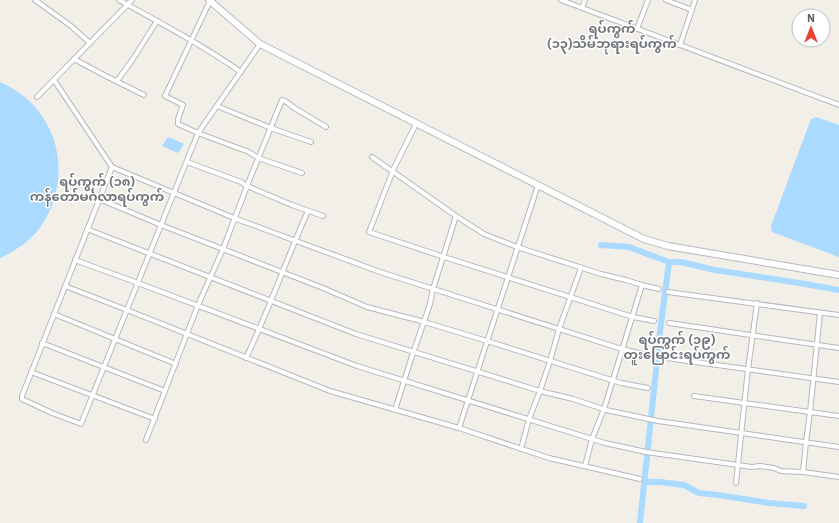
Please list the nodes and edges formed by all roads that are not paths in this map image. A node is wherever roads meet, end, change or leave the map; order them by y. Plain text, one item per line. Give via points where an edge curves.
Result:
1 (35, 0) edge
2 (119, 0) edge
3 (132, 0) edge
4 (562, 0) edge
5 (585, 0) edge
6 (648, 0) edge
7 (666, 0) edge
8 (695, 0) edge
9 (209, 1) edge
10 (127, 4) junction
11 (582, 8) junction
12 (692, 10) junction
13 (157, 21) junction
14 (637, 29) junction
15 (192, 40) junction
16 (90, 43) junction
17 (260, 44) junction
18 (680, 45) junction
19 (74, 59) junction
20 (241, 72) junction
21 (54, 80) junction
22 (117, 82) junction
23 (144, 94) dead end
24 (37, 97) dead end
25 (839, 105) edge
26 (216, 106) junction
27 (416, 124) junction
28 (326, 127) dead end
29 (270, 128) junction
30 (198, 133) junction
31 (311, 142) dead end
32 (372, 157) dead end
33 (258, 158) junction
34 (187, 162) junction
35 (112, 168) junction
36 (393, 172) junction
37 (302, 173) dead end
38 (538, 185) junction
39 (247, 186) junction
40 (174, 194) junction
41 (99, 200) junction
42 (308, 211) junction
43 (323, 216) dead end
44 (456, 216) junction
45 (234, 218) junction
46 (161, 225) junction
47 (87, 229) junction
48 (295, 240) junction
49 (517, 247) junction
50 (223, 249) junction
51 (150, 253) junction
52 (444, 257) junction
53 (75, 260) junction
54 (581, 268) junction
55 (282, 272) junction
56 (839, 275) edge
57 (211, 277) junction
58 (508, 277) junction
59 (138, 283) junction
60 (642, 285) junction
61 (65, 286) junction
62 (433, 289) junction
63 (659, 289) dead end
64 (668, 292) dead end
65 (571, 297) junction
66 (271, 301) junction
67 (757, 303) junction
68 (198, 305) junction
69 (497, 309) junction
70 (127, 310) junction
71 (820, 313) junction
72 (54, 314) junction
73 (839, 315) edge
74 (633, 317) junction
75 (654, 321) dead end
76 (424, 322) junction
77 (669, 323) dead end
78 (260, 329) junction
79 (559, 329) junction
80 (187, 334) junction
81 (752, 335) junction
82 (116, 338) junction
83 (487, 341) junction
84 (42, 344) junction
85 (817, 344) junction
86 (839, 348) edge
87 (622, 349) junction
88 (413, 351) junction
89 (246, 358) junction
90 (550, 361) junction
91 (176, 364) junction
92 (104, 368) junction
93 (748, 369) junction
94 (477, 371) junction
95 (31, 372) junction
96 (813, 378) junction
97 (404, 380) junction
98 (613, 380) junction
99 (839, 382) edge
100 (648, 388) dead end
101 (165, 391) junction
102 (540, 391) junction
103 (93, 396) junction
104 (694, 396) dead end
105 (468, 400) junction
106 (744, 403) junction
107 (604, 409) junction
108 (395, 410) junction
109 (810, 412) junction
110 (839, 416) edge
111 (155, 419) junction
112 (528, 419) junction
113 (459, 428) junction
114 (741, 433) junction
115 (592, 439) junction
116 (146, 440) dead end
117 (806, 442) junction
118 (839, 447) edge
119 (521, 449) junction
120 (738, 464) junction
121 (585, 466) junction
122 (803, 472) junction
123 (839, 477) edge
124 (640, 479) dead end
125 (736, 483) dead end

1 - 16 street
2 - 10 street
3 - 10 street
4 - 11 street
5 - 11 street
6 - 14 street
7 - 12 street
8 - 12 street
9 - 15 street
9 - 17 main road
10 - 13 street
10 - 16 street
11 - 14 street
12 - 18 street
13 - 15 street
13 - 22 street
14 - 18 street
15 - 20 street
15 - 30 street via 165,96 183,105 178,124
16 - 19 street
17 - 20 street
17 - 27 main road
18 - 25 street
19 - 21 street
19 - 22 street
20 - 26 street
21 - 24 street
21 - 35 street
22 - 23 street
26 - 29 street
26 - 30 street
27 - 36 street
27 - 38 main road
28 - 29 street via 283,100
29 - 31 street
29 - 33 street
30 - 33 street via 249,152
30 - 34 street
32 - 36 street
33 - 37 street
33 - 39 street
34 - 39 street
34 - 40 street
35 - 40 street
35 - 41 street
36 - 44 street
36 - 52 street via 369,232
38 - 49 street
38 - 56 main road via 644,239 668,246
39 - 42 street
39 - 45 street
40 - 45 street
40 - 46 street
41 - 46 street
41 - 47 street
42 - 43 street
42 - 48 street
44 - 49 street via 484,234
44 - 52 street
45 - 48 street
45 - 50 street
46 - 50 street
46 - 51 street
47 - 51 street
47 - 53 street
48 - 55 street
48 - 62 street
49 - 54 street
49 - 58 street
50 - 55 street
50 - 57 street
51 - 57 street
51 - 59 street
52 - 58 street
52 - 62 street
53 - 59 street
53 - 61 street
54 - 60 street
54 - 65 street
55 - 66 street
55 - 76 street via 367,307
57 - 66 street
57 - 68 street
58 - 65 street
58 - 69 street
59 - 68 street
59 - 70 street
60 - 63 street
60 - 74 street
61 - 70 street
61 - 72 street
62 - 69 street
62 - 76 street
64 - 67 street
65 - 74 street
65 - 79 street
66 - 78 street
66 - 88 street via 356,334
67 - 71 street
67 - 81 street
68 - 78 street
68 - 80 street
69 - 79 street
69 - 83 street
70 - 80 street
70 - 82 street
71 - 73 street
71 - 85 street
72 - 82 street
72 - 84 street
74 - 75 street
74 - 87 street
76 - 83 street
76 - 88 street
77 - 81 street
78 - 89 street
78 - 97 street via 357,366
79 - 87 street
79 - 90 street
80 - 89 street
80 - 91 street
81 - 85 street
81 - 93 street
82 - 91 street
82 - 92 street
83 - 90 street
83 - 94 street
84 - 92 street
84 - 95 street
85 - 86 street
85 - 96 street
87 - 93 street via 652,356
87 - 98 street
88 - 94 street
88 - 97 street
89 - 108 street via 330,391
90 - 98 street
90 - 102 street
91 - 101 street
92 - 101 street
92 - 103 street
93 - 96 street
93 - 106 street
94 - 102 street
94 - 105 street
95 - 103 street
95 - 103 street via 22,399 64,418 81,424
96 - 99 street
96 - 109 street
97 - 105 street
97 - 108 street
98 - 100 street
98 - 107 street
101 - 111 street
102 - 107 street
102 - 112 street
103 - 111 street
104 - 106 street
105 - 112 street
105 - 113 street
106 - 109 street
106 - 114 street
107 - 114 street via 648,419
107 - 115 street
108 - 113 street
109 - 110 street
109 - 117 street
111 - 116 street
112 - 115 street
112 - 119 street
113 - 119 street
114 - 117 street
114 - 120 street
115 - 120 street via 646,452
115 - 121 street
117 - 118 street
117 - 122 street
119 - 121 street
120 - 122 street
120 - 125 street
121 - 124 street
122 - 123 street

